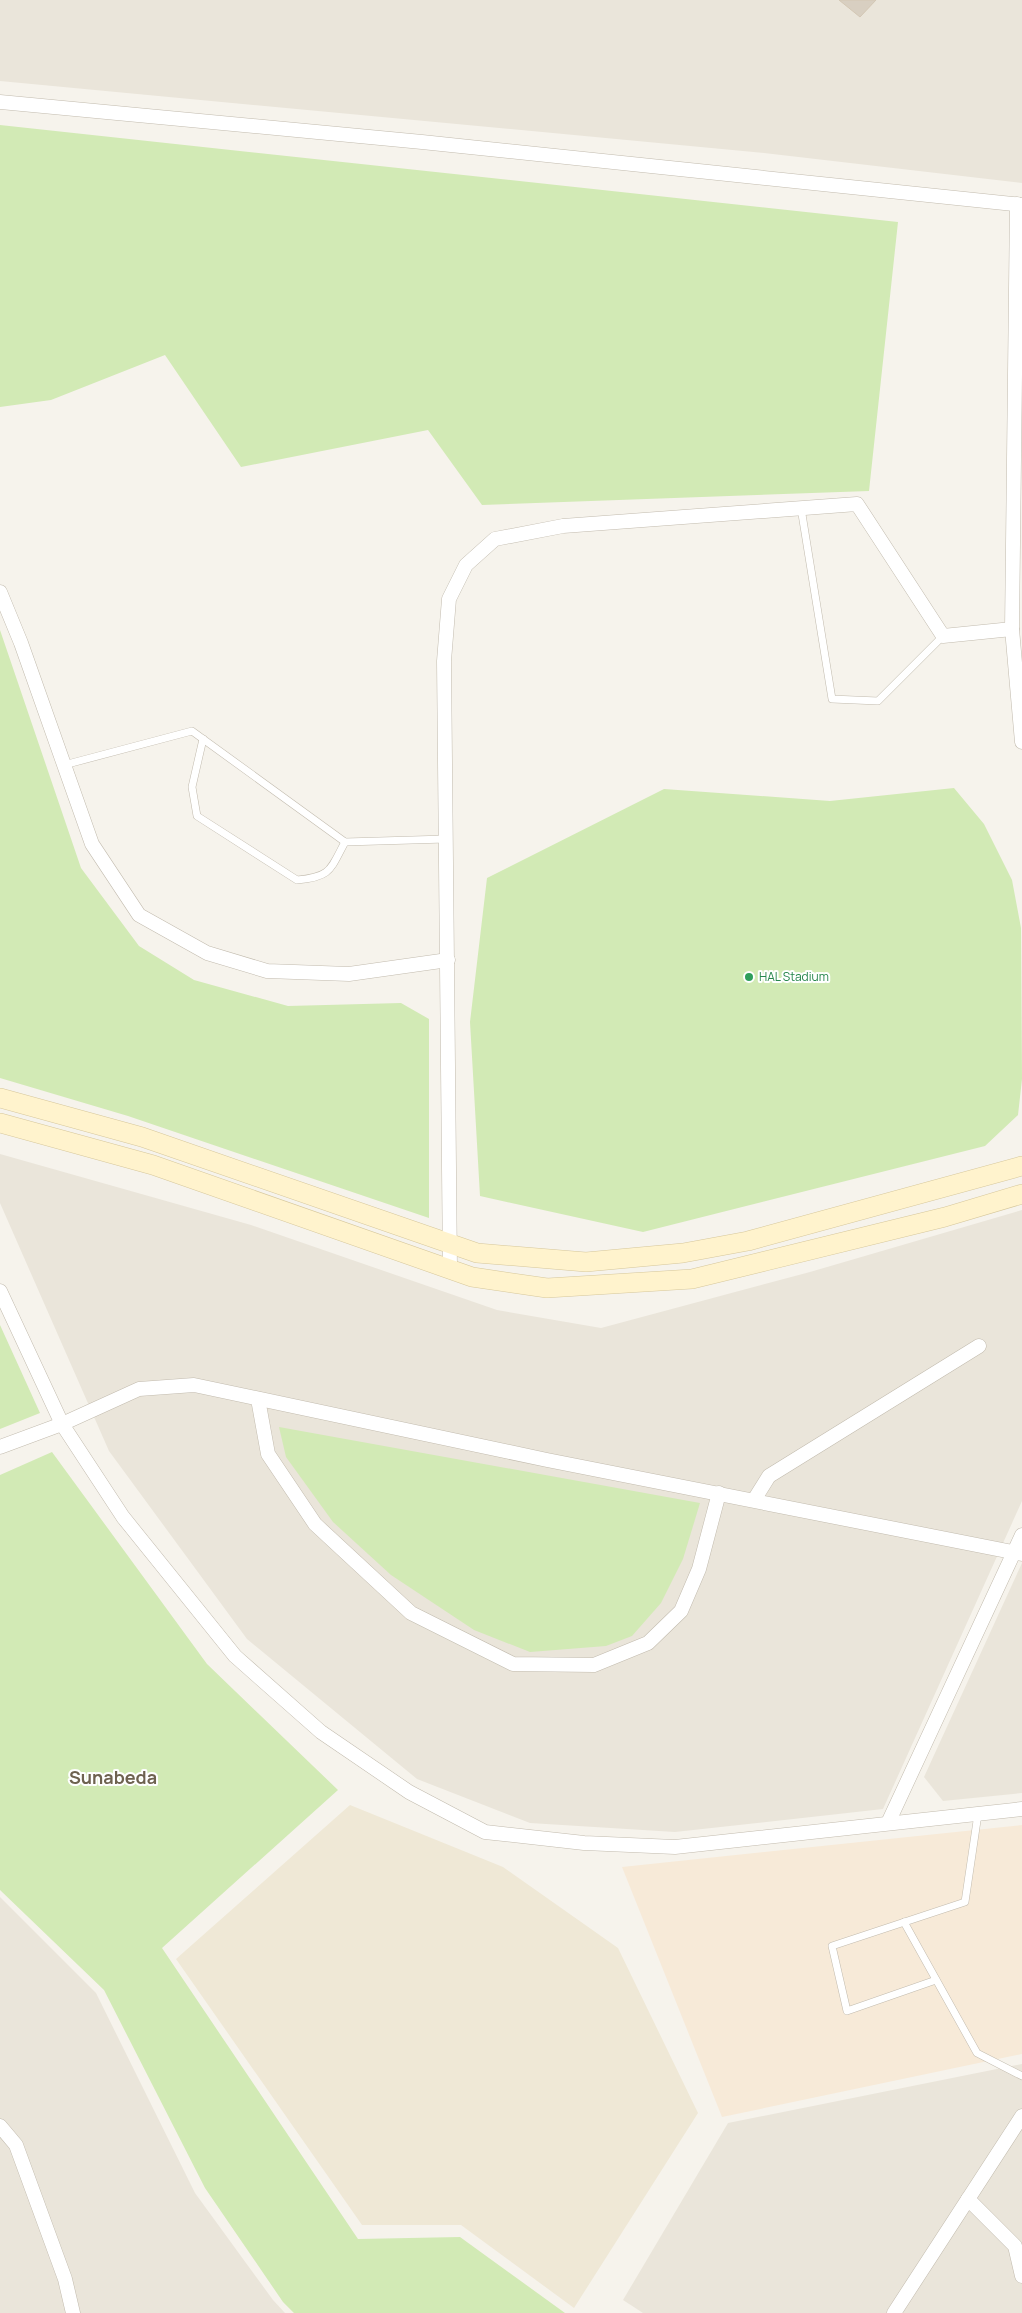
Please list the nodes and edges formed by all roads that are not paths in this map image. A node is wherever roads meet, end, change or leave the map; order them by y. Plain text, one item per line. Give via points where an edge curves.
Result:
1 (0, 102) edge
2 (1020, 205) edge
3 (801, 508) junction
4 (0, 592) edge
5 (1012, 629) junction
6 (943, 636) junction
7 (203, 739) junction
8 (1022, 742) edge
9 (64, 765) junction
10 (446, 839) junction
11 (345, 842) junction
12 (448, 960) junction
13 (0, 1098) edge
14 (0, 1123) edge
15 (1022, 1166) edge
16 (1022, 1194) edge
17 (450, 1244) junction
18 (450, 1269) junction
19 (0, 1291) edge
20 (979, 1346) dead end
21 (258, 1399) junction
22 (62, 1424) junction
23 (0, 1447) edge
24 (719, 1494) junction
25 (754, 1500) junction
26 (1022, 1535) edge
27 (1018, 1552) edge
28 (1022, 1809) edge
29 (978, 1814) junction
30 (888, 1823) junction
31 (904, 1922) junction
32 (936, 1980) junction
33 (1022, 2076) edge
34 (1022, 2116) edge
35 (0, 2126) edge
36 (968, 2199) junction
37 (1022, 2276) edge
38 (73, 2313) edge
39 (894, 2313) edge

1 - 2 street via 413,141
2 - 5 street
3 - 6 street via 857,504
3 - 6 lane via 832,699 878,701
3 - 10 street via 563,526 495,539 466,565 449,599 445,653
4 - 9 street
5 - 6 street
5 - 8 street
7 - 9 lane via 192,731
7 - 11 lane
7 - 11 lane via 192,787 197,816 298,880 329,872
9 - 12 street via 92,844 139,915 207,953 267,971 349,974
10 - 11 lane
10 - 12 street
12 - 17 street
13 - 17 street via 142,1137
14 - 18 street via 153,1165
15 - 17 street via 748,1241 683,1254 586,1262 477,1253
16 - 18 street via 945,1217 692,1279 547,1288 472,1277
17 - 18 street
19 - 22 street
20 - 25 street via 769,1476
21 - 22 street via 194,1385 139,1390
21 - 24 street
21 - 24 street via 268,1454 315,1524 411,1613 512,1664 594,1665 648,1643 681,1611 699,1569
22 - 23 street
22 - 30 street via 122,1517 236,1656 321,1732 409,1792 485,1832 584,1843 675,1847
24 - 25 street
25 - 27 street
26 - 27 street
27 - 30 street
28 - 29 street
29 - 30 street
29 - 31 lane via 965,1902
31 - 32 lane
31 - 32 lane via 832,1946 847,2011
32 - 33 lane via 977,2053
34 - 36 street
35 - 38 street via 16,2145 65,2279
36 - 37 street via 1015,2246
36 - 39 street

